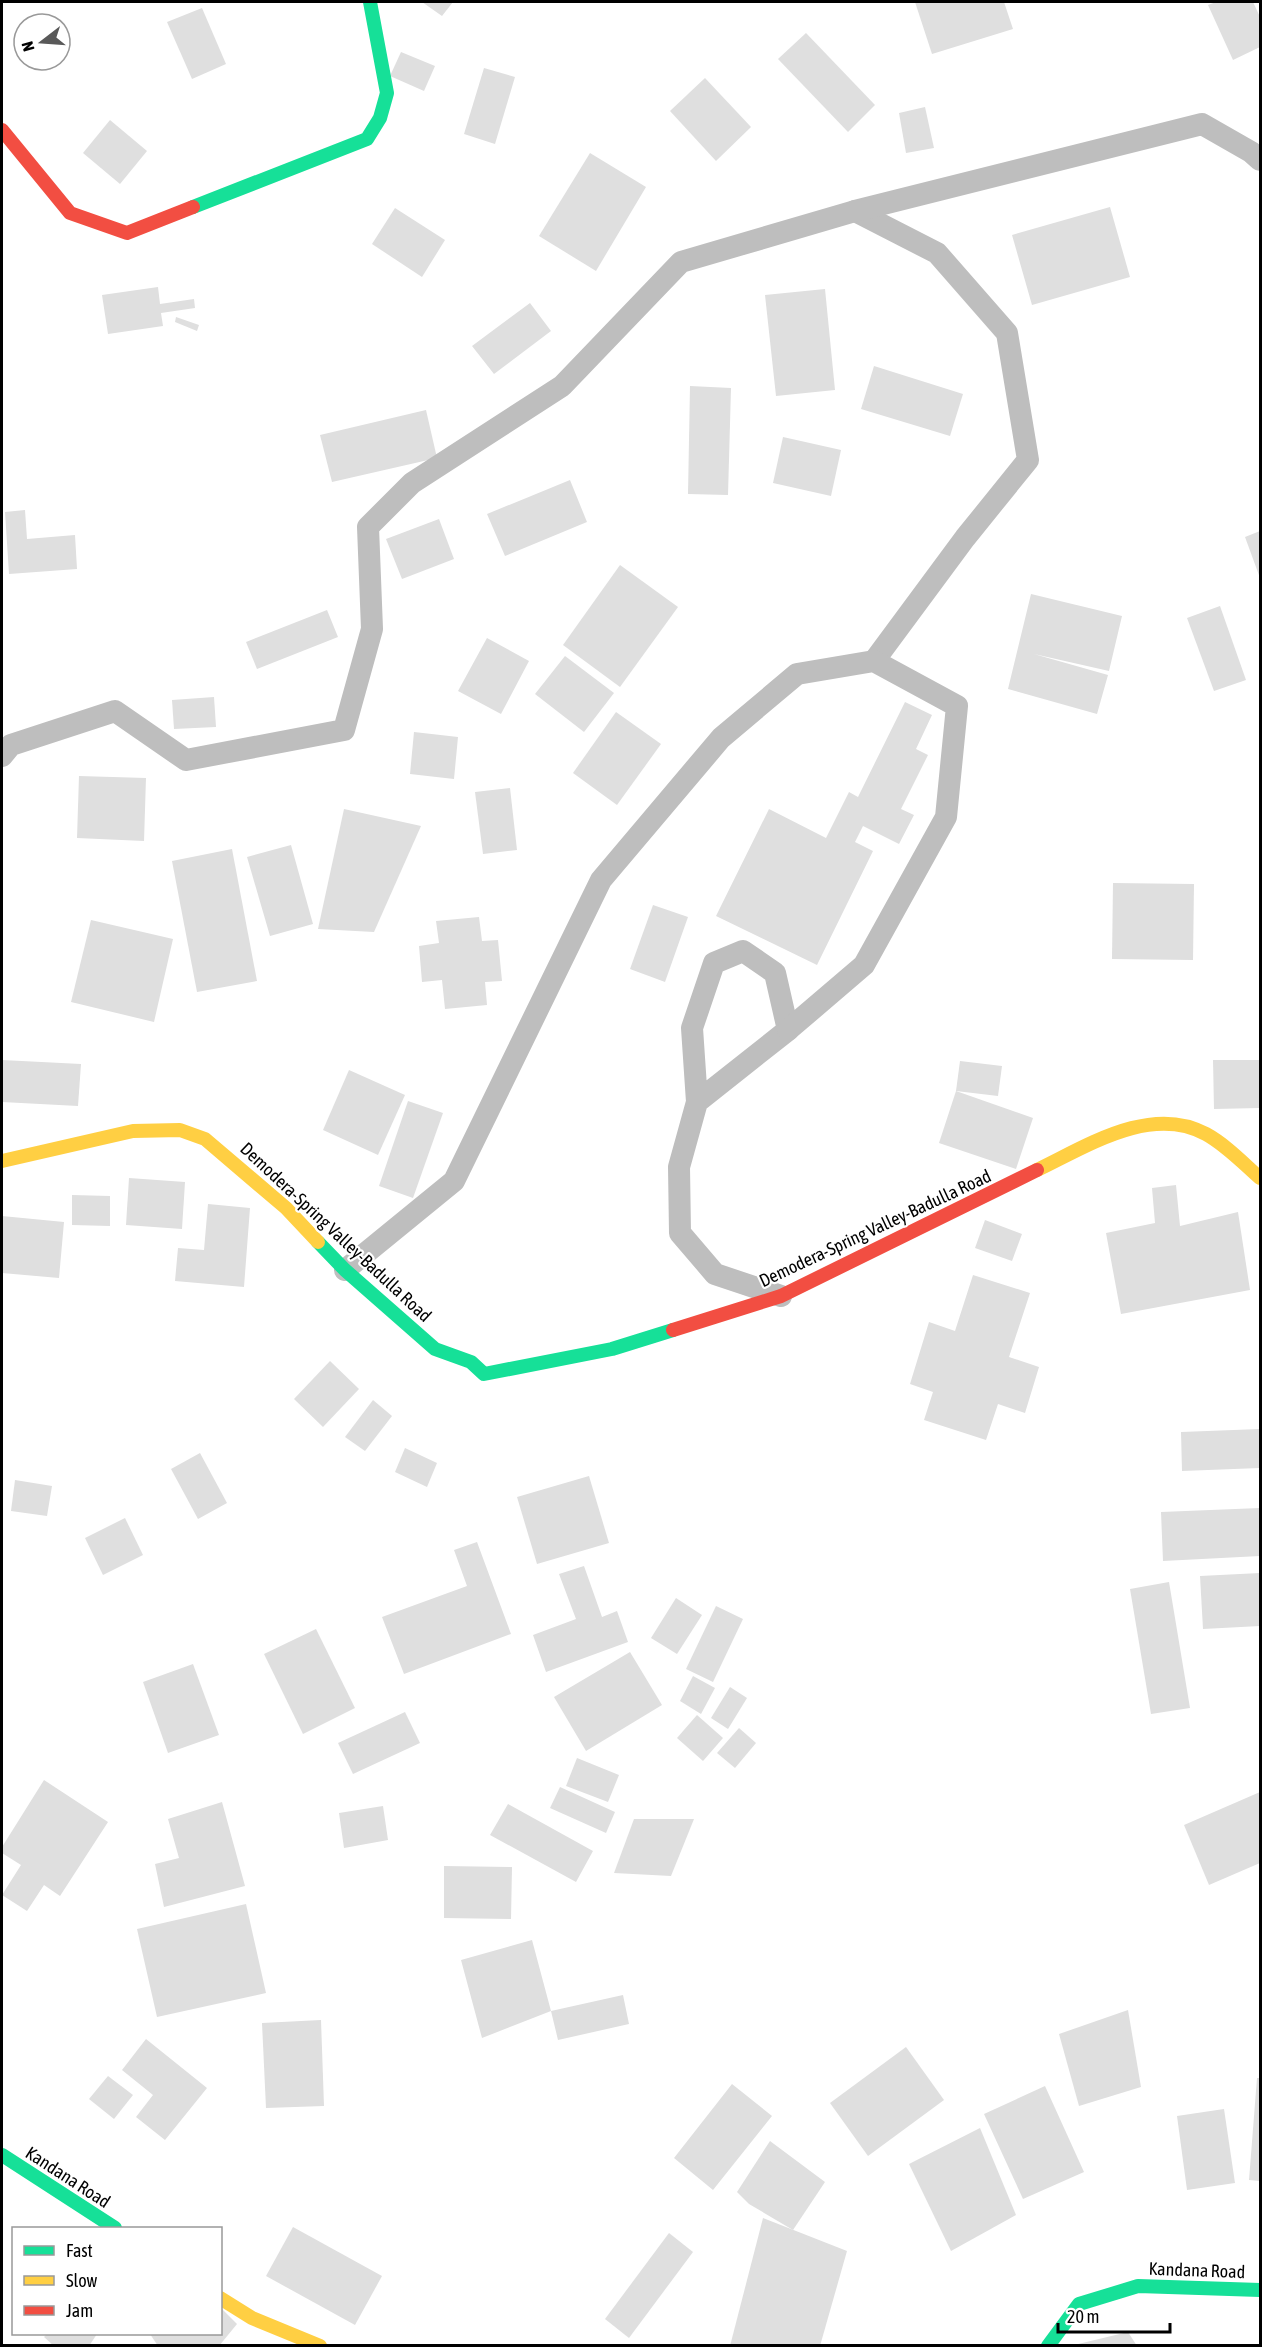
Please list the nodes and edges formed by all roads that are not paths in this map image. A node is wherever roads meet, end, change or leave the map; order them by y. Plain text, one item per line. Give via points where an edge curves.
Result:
1 (369, 2) edge
2 (2, 130) edge
3 (1260, 160) edge
4 (855, 211) junction
5 (874, 661) junction
6 (2, 756) edge
7 (788, 1030) junction
8 (697, 1102) junction
9 (2, 1161) edge
10 (1260, 1178) edge
11 (345, 1270) junction
12 (781, 1296) junction
13 (2, 2155) edge
14 (112, 2227) edge
15 (1260, 2290) edge
16 (222, 2299) edge
17 (320, 2346) edge
18 (1048, 2346) edge

1 - 2 main road via 387,93 380,118 367,139 127,233 70,213
3 - 4 lane via 1202,124
4 - 5 lane via 937,253 1007,333 1028,460
4 - 6 lane via 681,262 562,386 412,483 368,527 372,629 344,730 186,760 115,711 11,745
5 - 7 lane via 957,706 946,817 864,964
5 - 11 lane via 797,674 721,738 601,880 454,1181
7 - 8 lane
7 - 8 lane via 775,973 743,951 714,963 692,1028
8 - 12 lane via 679,1167 680,1233 715,1274
9 - 11 main road, Demodera-Spring Valley-Badulla Road via 133,1131 180,1130 205,1138 220,1150 286,1208
10 - 12 main road, Demodera-Spring Valley-Badulla Road via 1207,1134 1185,1125 1155,1123 1128,1128
11 - 12 main road, Demodera-Spring Valley-Badulla Road via 435,1349 471,1362 484,1374 612,1349
13 - 14 main road, Kandana Road
15 - 18 main road, Kandana Road via 1138,2286 1079,2304
16 - 17 main road via 252,2318

